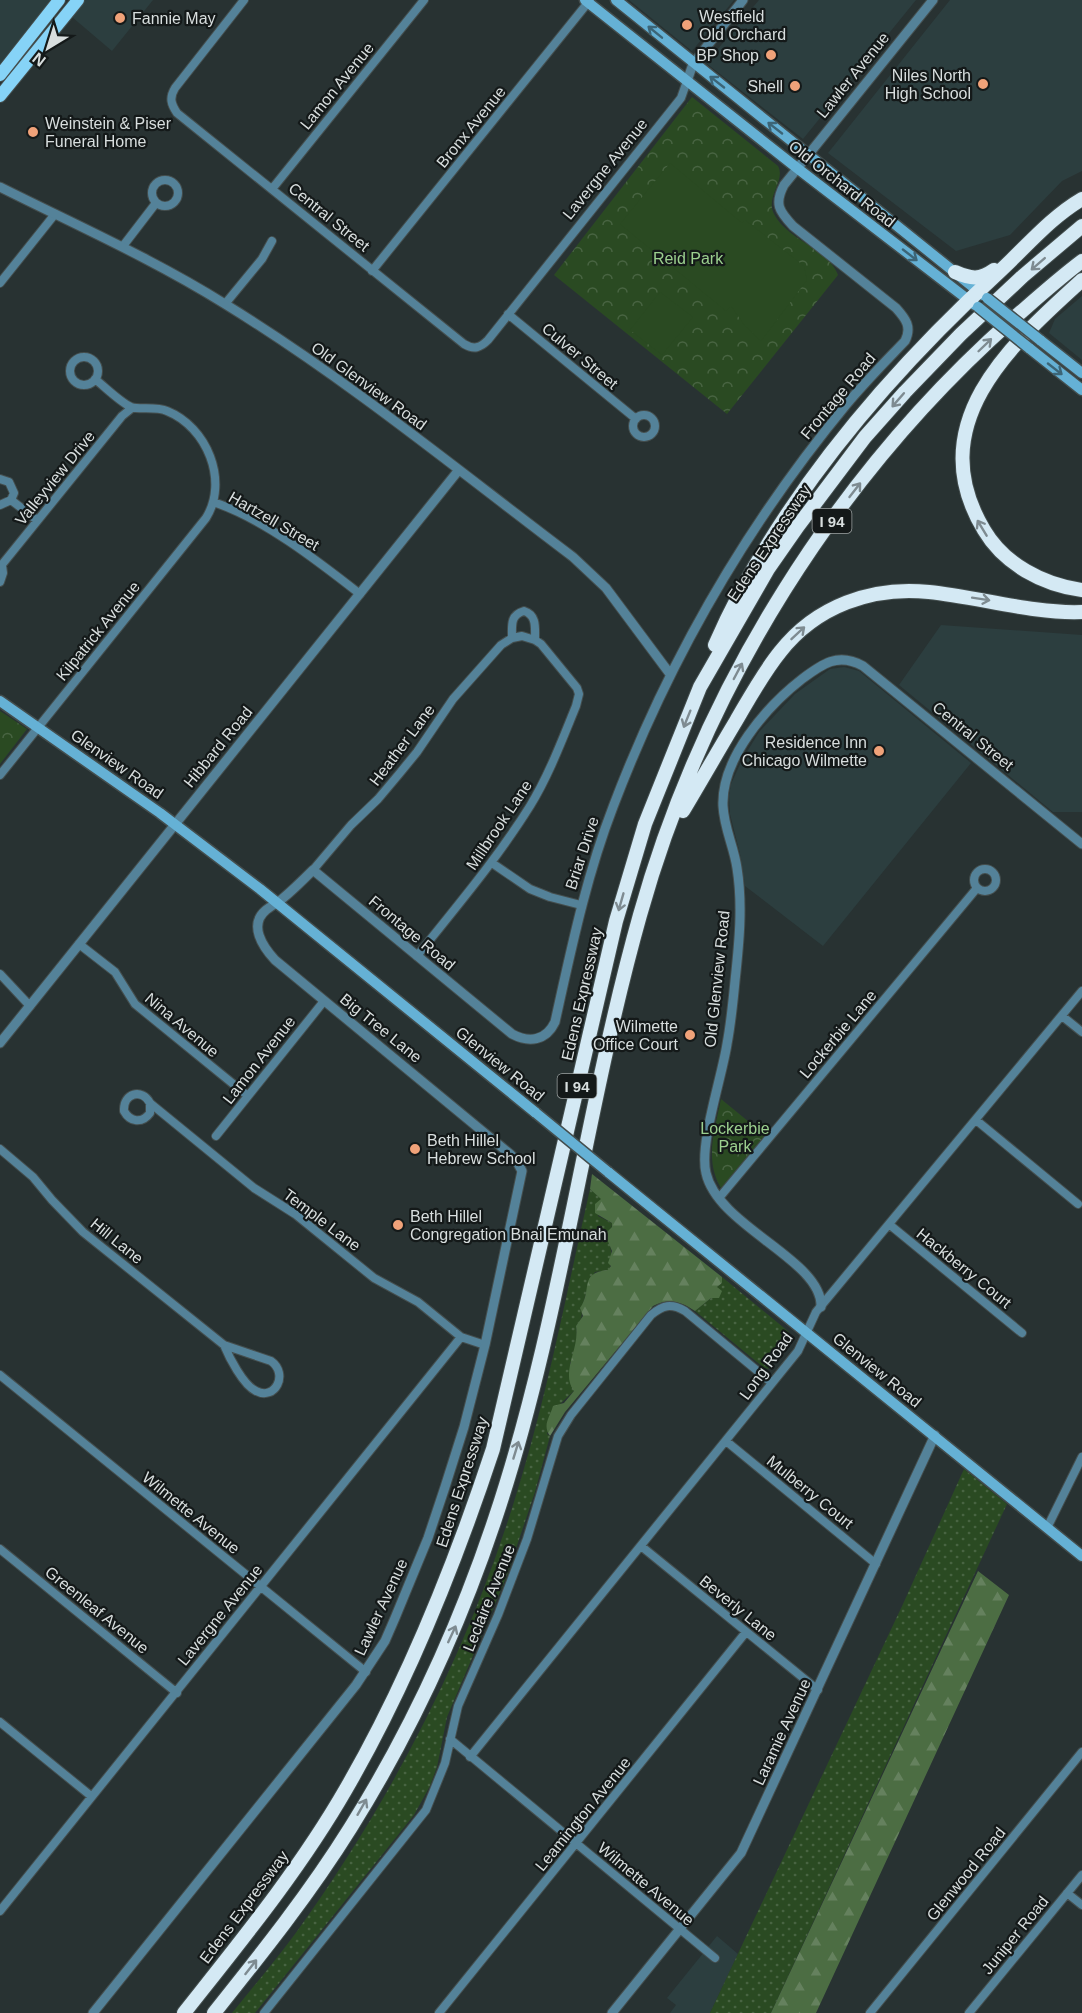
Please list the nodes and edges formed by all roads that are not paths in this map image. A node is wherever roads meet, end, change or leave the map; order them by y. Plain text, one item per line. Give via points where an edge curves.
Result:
1 (59, 0) edge
2 (78, 0) edge
3 (244, 0) edge
4 (424, 0) edge
5 (616, 0) edge
6 (743, 0) edge
7 (933, 0) edge
8 (588, 1) edge
9 (693, 64) junction
10 (0, 75) edge
11 (687, 81) junction
12 (0, 96) edge
13 (809, 154) junction
14 (797, 168) junction
15 (0, 187) edge
16 (272, 189) junction
17 (1082, 200) edge
18 (156, 203) dead end
19 (55, 214) junction
20 (1051, 222) junction
21 (1082, 226) edge
22 (272, 241) dead end
23 (123, 246) junction
24 (1082, 261) edge
25 (372, 271) junction
26 (955, 272) junction
27 (1082, 280) edge
28 (0, 283) edge
29 (978, 299) junction
30 (225, 304) junction
31 (508, 314) junction
32 (478, 348) joint
33 (1082, 373) edge
34 (95, 379) dead end
35 (1082, 390) edge
36 (132, 408) junction
37 (636, 419) dead end
38 (458, 471) junction
39 (0, 479) edge
40 (11, 500) junction
41 (213, 502) junction
42 (0, 505) edge
43 (38, 520) junction
44 (1, 566) edge
45 (0, 582) edge
46 (1082, 590) edge
47 (360, 594) junction
48 (1082, 612) edge
49 (512, 638) junction
50 (535, 640) junction
51 (842, 658) joint
52 (670, 674) junction
53 (700, 687) junction
54 (0, 701) edge
55 (39, 728) junction
56 (0, 775) edge
57 (175, 824) junction
58 (665, 841) junction
59 (1082, 844) edge
60 (492, 863) junction
61 (313, 870) junction
62 (977, 888) dead end
63 (278, 903) junction
64 (581, 905) junction
65 (79, 944) junction
66 (417, 956) junction
67 (0, 975) edge
68 (1082, 991) edge
69 (324, 1001) junction
70 (30, 1006) junction
71 (1062, 1016) junction
72 (1082, 1032) edge
73 (534, 1040) joint
74 (0, 1043) edge
75 (248, 1096) junction
76 (150, 1103) dead end
77 (976, 1120) junction
78 (216, 1136) dead end
79 (0, 1149) edge
80 (520, 1167) joint
81 (719, 1198) junction
82 (1078, 1204) dead end
83 (890, 1225) junction
84 (821, 1307) junction
85 (807, 1332) junction
86 (1022, 1333) dead end
87 (461, 1337) junction
88 (224, 1345) junction
89 (485, 1345) junction
90 (0, 1375) edge
91 (772, 1383) junction
92 (935, 1435) junction
93 (726, 1441) junction
94 (1082, 1457) edge
95 (1047, 1528) junction
96 (641, 1546) junction
97 (0, 1548) edge
98 (1082, 1556) edge
99 (876, 1564) junction
100 (261, 1588) junction
101 (746, 1632) junction
102 (366, 1672) junction
103 (818, 1690) junction
104 (177, 1693) junction
105 (0, 1722) edge
106 (450, 1739) junction
107 (1082, 1752) edge
108 (471, 1757) junction
109 (91, 1796) junction
110 (576, 1844) junction
111 (1082, 1875) edge
112 (1068, 1893) junction
113 (1082, 1905) edge
114 (0, 1911) edge
115 (680, 1930) junction
116 (715, 1958) dead end
117 (93, 2013) edge
118 (183, 2013) edge
119 (214, 2013) edge
120 (264, 2013) edge
121 (439, 2013) edge
122 (612, 2013) edge
123 (870, 2013) edge
124 (969, 2013) edge

1 - 10 main road
2 - 12 main road
3 - 16 street, Central Street via 175,88 172,105
4 - 16 street, Lamon Avenue
9 -> 5 main road, Old Orchard Road
6 - 9 street, Lavergne Avenue
7 - 13 street, Lawler Avenue
8 - 11 main road, Old Orchard Road
8 - 25 street, Bronx Avenue
9 - 11 street, Lavergne Avenue
13 -> 9 main road, Old Orchard Road
11 - 14 main road, Old Orchard Road
11 - 31 street, Lavergne Avenue via 681,98
13 - 14 street, Lawler Avenue
13 - 26 main road, Old Orchard Road
14 -> 29 main road, Old Orchard Road
14 - 52 street, Frontage Road via 779,195 783,215 896,308 908,322 908,334 847,404 759,523 725,574
15 - 19 street, Old Glenview Road
16 - 25 street, Central Street
17 - 20 highway
18 - 23 street
19 - 23 street, Old Glenview Road
19 - 28 street
20 - 26 highway via 985,276 976,279
20 - 29 highway
21 -> 53 highway, Edens Expressway / I 94 via 961,334 865,437 768,569
22 - 30 street
23 - 30 street, Old Glenview Road
58 -> 24 highway, I 94 via 725,695 814,546 861,482 939,391 989,341
25 - 32 street, Central Street via 464,345
26 - 29 main road, Old Orchard Road
46 -> 27 highway via 1051,583 998,550 976,517 968,496 962,448 965,428 979,394 995,368 1040,318
29 - 33 main road, Old Orchard Road, bridge
29 -> 35 main road, Old Orchard Road, bridge via 1029,348
29 - 53 highway via 907,363 845,433 791,507 727,617
30 - 38 street, Old Glenview Road via 327,372
31 - 32 street, Lavergne Avenue
31 - 37 street, Culver Street
34 - 36 street
36 - 41 street, Hartzell Street via 166,410 197,433 213,466
36 - 43 street, Valleyview Drive
38 - 47 street, Hibbard Road
38 - 52 street, Old Glenview Road via 598,580
39 - 40 street via 12,485
40 - 42 street
40 - 43 street
41 - 47 street, Hartzell Street via 257,523
41 - 55 street, Kilpatrick Avenue via 206,518
43 - 44 street, Valleyview Drive
44 - 45 street
47 - 57 street, Hibbard Road
58 -> 48 highway via 764,673 795,635 825,612 867,595 904,590
49 - 50 street, Heather Lane
49 - 50 street, Millbrook Lane via 512,619 524,611 534,620
49 - 61 street, Heather Lane via 473,675 405,767
50 - 60 street, Millbrook Lane via 573,681 578,700 543,784
51 - 59 street, Central Street via 862,666
51 - 81 street, Old Glenview Road via 807,675 766,713 738,753 724,788 723,809 737,867 740,904 730,1027 705,1160 707,1177
52 - 64 street, Briar Drive via 612,808
53 -> 118 highway, Edens Expressway / I 94 via 645,824 616,921 493,1449 462,1541 399,1687 345,1790 289,1878
54 - 55 main road, Glenview Road
55 - 56 street, Kilpatrick Avenue
55 - 57 main road, Glenview Road
57 - 63 main road, Glenview Road
57 - 65 street, Hibbard Road
119 -> 58 highway, I 94 via 287,1921 351,1827 412,1720 457,1622 495,1518 528,1410 626,969
60 - 64 street via 530,889
60 - 66 street, Millbrook Lane
61 - 63 street
61 - 66 street, Frontage Road
62 - 81 street, Lockerbie Lane
63 - 69 street, Big Tree Lane via 264,911 259,922 264,948
63 - 85 main road, Glenview Road, bridge
64 - 73 street, Briar Drive via 555,1022 545,1035
65 - 70 street, Hibbard Road
65 - 75 street, Nina Avenue via 115,972 135,1004
66 - 73 street, Frontage Road via 512,1035
67 - 70 street
68 - 71 street, Long Road
69 - 75 street, Lamon Avenue
69 - 80 street, Big Tree Lane via 510,1154
70 - 74 street, Hibbard Road
71 - 72 street
71 - 77 street, Long Road
75 - 78 street, Lamon Avenue
76 - 87 street, Temple Lane via 254,1188
77 - 82 street
77 - 83 street, Long Road
79 - 88 street, Hill Lane via 33,1177 83,1232
80 - 89 street, Lawler Avenue
81 - 84 street, Old Glenview Road via 805,1273 818,1290
83 - 84 street, Long Road
83 - 86 street, Hackberry Court
84 - 85 street, Long Road
85 - 91 street, Long Road via 798,1351
85 - 92 main road, Glenview Road
87 - 89 street, Temple Lane
87 - 100 street, Lavergne Avenue
88 - 88 street, Hill Lane via 251,1388 266,1393 275,1388 280,1377 277,1365
89 - 102 street, Lawler Avenue via 464,1427 428,1538 392,1626
90 - 100 street, Wilmette Avenue
91 - 93 street, Long Road
91 - 106 street, Leclaire Avenue via 685,1311 663,1306 651,1316 558,1436 527,1539 458,1706
92 - 95 main road, Glenview Road
92 - 99 street, Laramie Avenue
93 - 96 street, Long Road
93 - 99 street, Mulberry Court
94 - 95 street
95 - 98 main road, Glenview Road
96 - 101 street, Beverly Lane
96 - 108 street, Long Road
97 - 104 street, Greenleaf Avenue
99 - 103 street, Laramie Avenue
100 - 102 street, Wilmette Avenue
100 - 104 street, Lavergne Avenue
101 - 103 street, Beverly Lane
101 - 110 street, Leamington Avenue
102 - 117 street, Lawler Avenue
103 - 115 street, Laramie Avenue via 741,1854
104 - 109 street, Lavergne Avenue
105 - 109 street
106 - 108 street, Wilmette Avenue
106 - 120 street, Leclaire Avenue via 439,1782 426,1810
107 - 123 street, Glenwood Road
108 - 110 street, Wilmette Avenue
109 - 114 street, Lavergne Avenue
110 - 115 street, Wilmette Avenue
110 - 121 street, Leamington Avenue
111 - 112 street, Juniper Road
112 - 113 street
112 - 124 street, Juniper Road
115 - 116 street, Wilmette Avenue
115 - 122 street, Laramie Avenue

